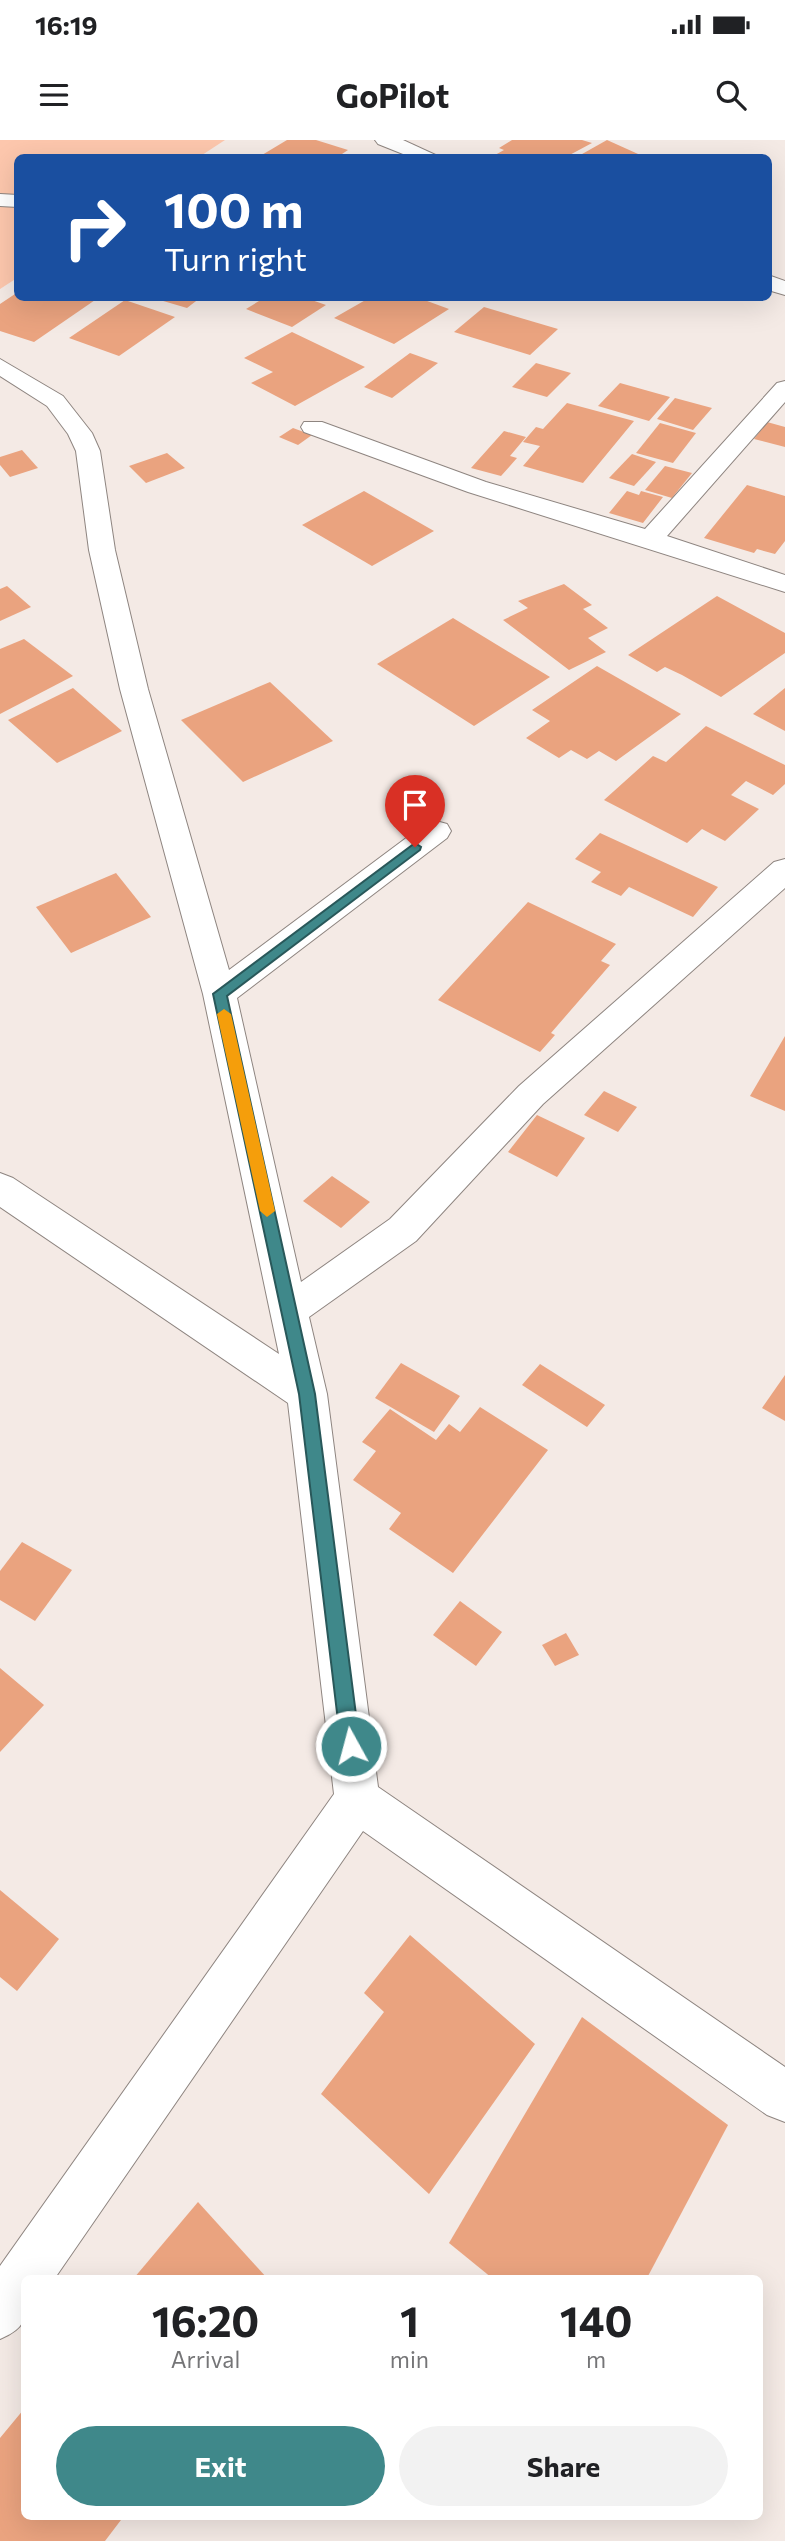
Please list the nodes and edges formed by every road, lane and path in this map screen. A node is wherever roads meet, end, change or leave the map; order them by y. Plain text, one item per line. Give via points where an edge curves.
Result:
1 (385, 140) edge
2 (422, 154) edge
3 (0, 366) edge
4 (785, 388) edge
5 (313, 427) dead end
6 (650, 539) junction
7 (785, 584) edge
8 (436, 831) dead end
9 (785, 870) edge
10 (220, 994) junction
11 (0, 1188) edge
12 (289, 1311) junction
13 (307, 1394) junction
14 (358, 1800) junction
15 (785, 2097) edge
16 (26, 2275) edge
17 (21, 2282) edge
18 (0, 2312) edge

1 - 2 street
3 - 10 street via 55,401 88,451 102,550 134,689
4 - 6 street
5 - 6 street via 477,487
6 - 7 street
8 - 10 street
9 - 12 street via 531,1095 403,1230
10 - 12 street
11 - 13 street
12 - 13 street
13 - 14 street
14 - 15 street
14 - 16 street
17 - 18 street

